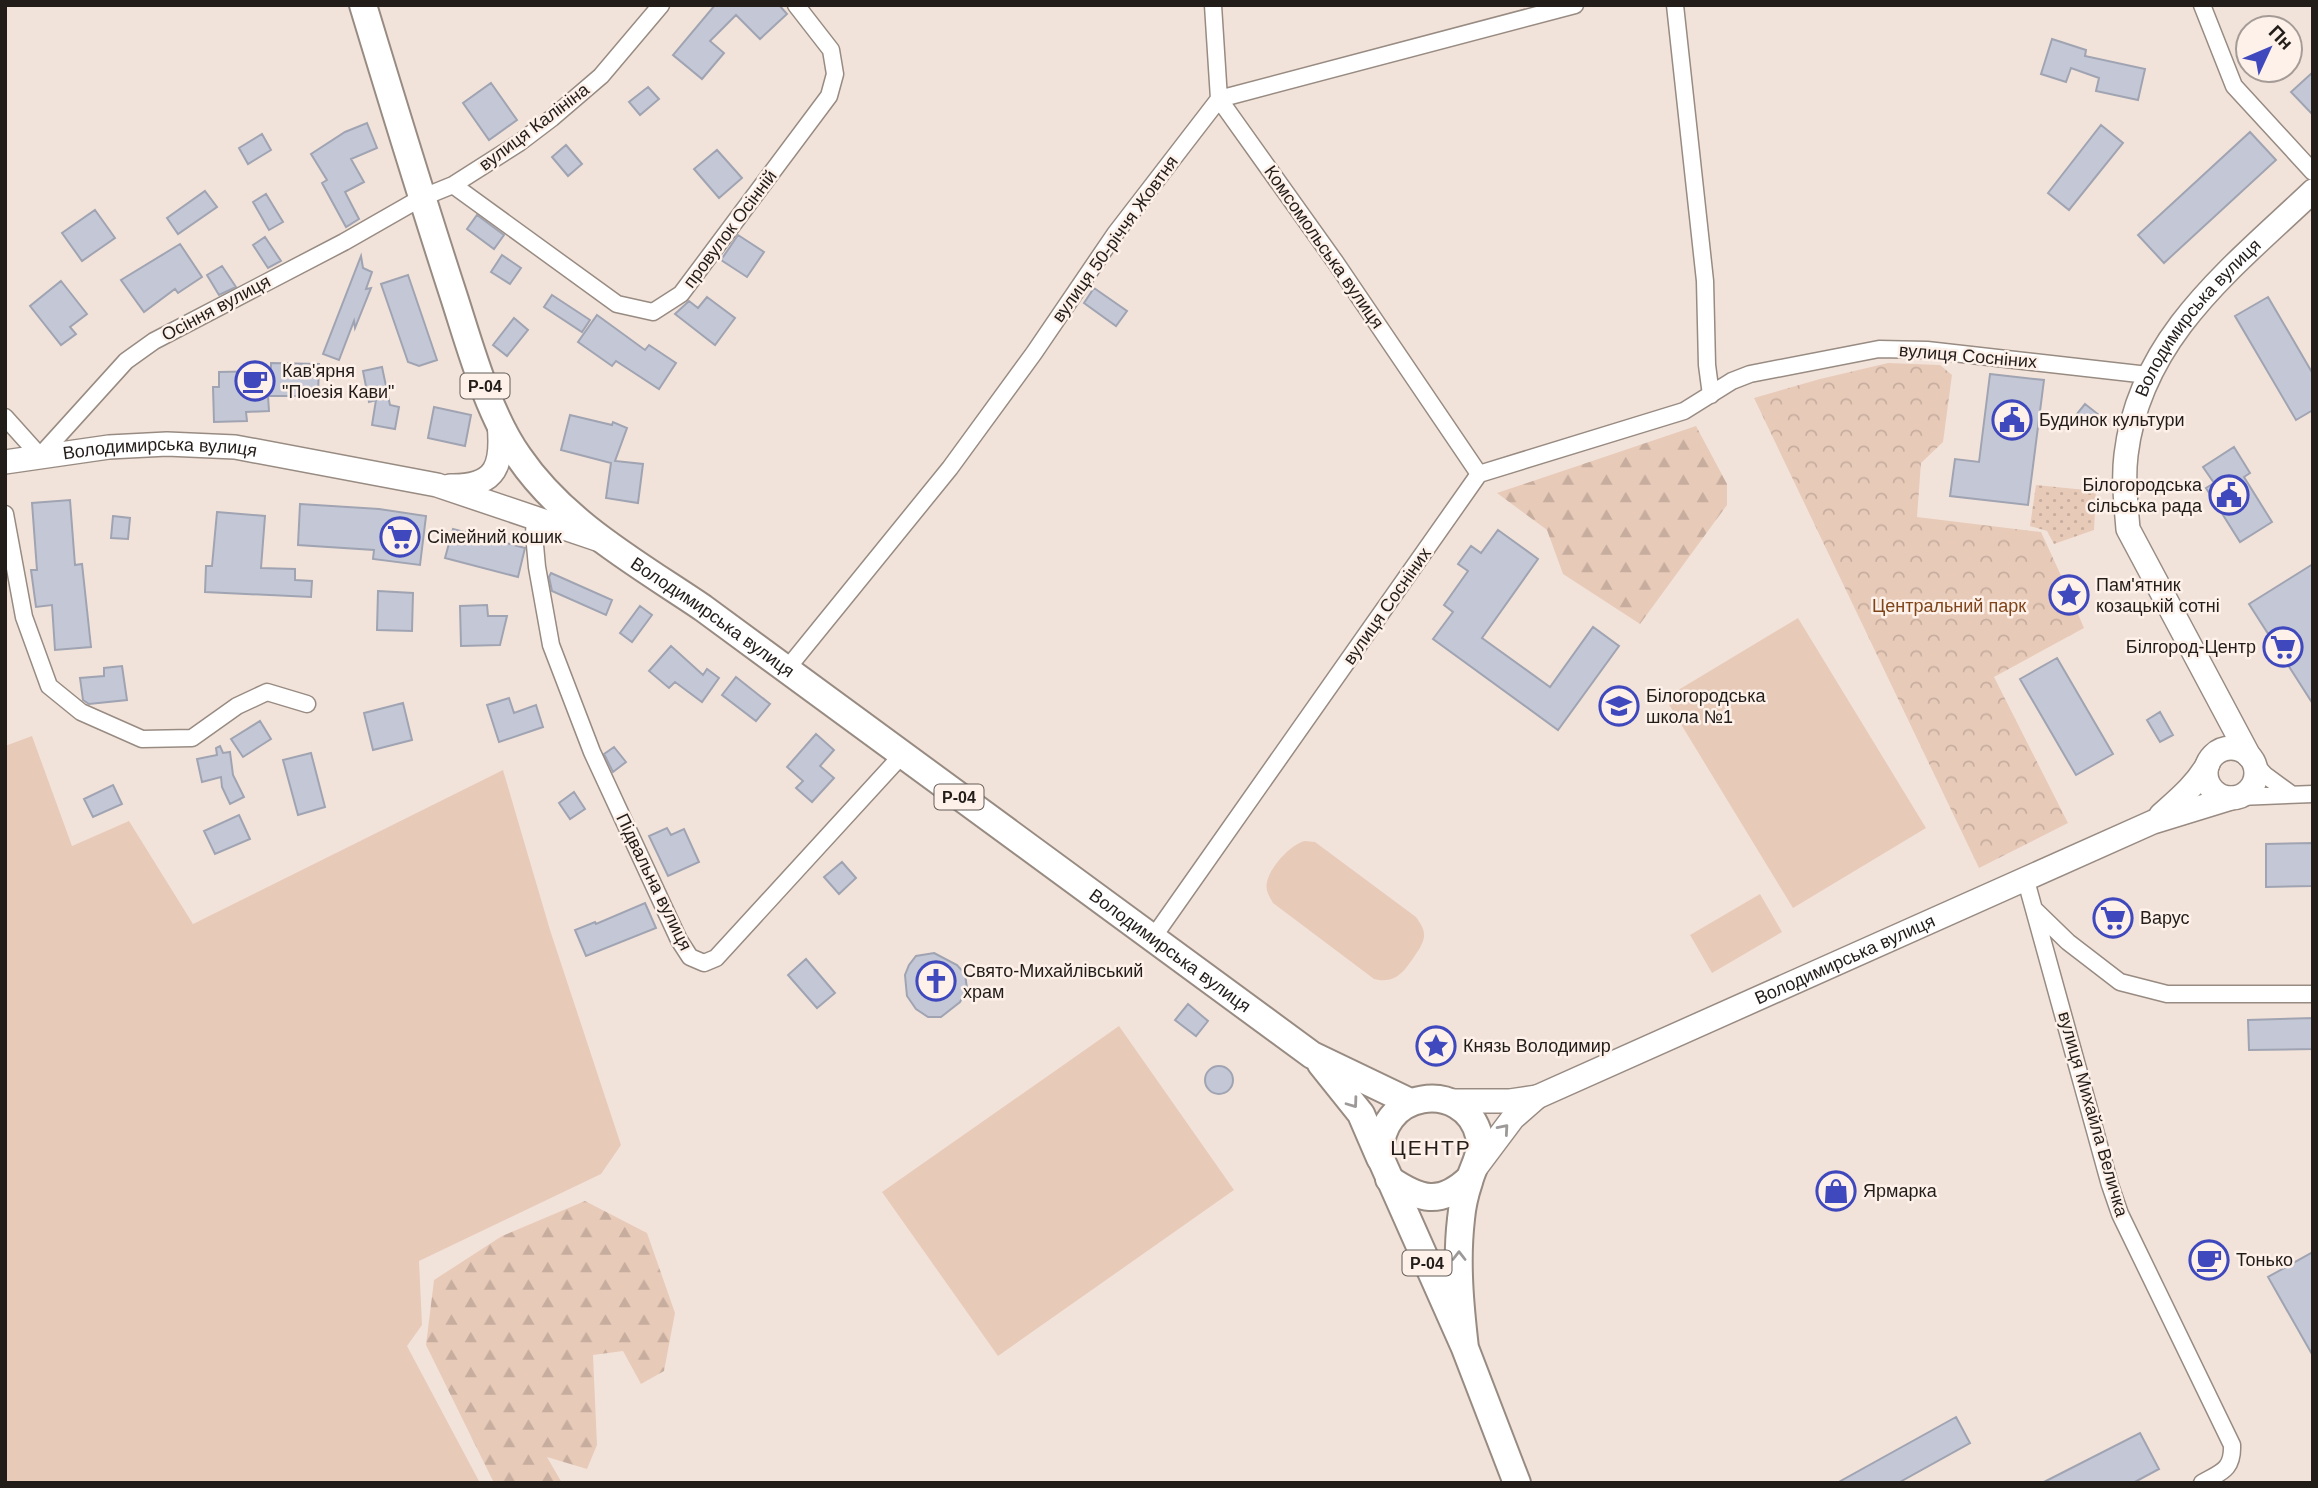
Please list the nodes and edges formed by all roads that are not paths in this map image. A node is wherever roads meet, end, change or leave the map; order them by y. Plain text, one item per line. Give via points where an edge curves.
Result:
1 (363, 5) edge
2 (661, 5) edge
3 (796, 5) edge
4 (1213, 5) edge
5 (1575, 5) edge
6 (1675, 5) edge
7 (2202, 5) edge
8 (1219, 99) junction
9 (2313, 172) edge
10 (453, 185) junction
11 (2313, 191) edge
12 (421, 198) junction
13 (2148, 375) junction
14 (1711, 395) junction
15 (5, 418) edge
16 (499, 419) junction
17 (40, 456) junction
18 (5, 462) edge
19 (1479, 474) junction
20 (442, 486) junction
21 (5, 514) edge
22 (535, 518) junction
23 (603, 541) junction
24 (786, 670) junction
25 (2218, 697) junction
26 (307, 704) dead end
27 (902, 755) junction
28 (2251, 759) junction
29 (2210, 761) junction
30 (2291, 794) junction
31 (2313, 794) edge
32 (2235, 797) junction
33 (2153, 822) junction
34 (2025, 877) junction
35 (2033, 908) junction
36 (1152, 939) junction
37 (2313, 994) edge
38 (1312, 1055) junction
39 (1537, 1097) junction
40 (1448, 1101) junction
41 (1410, 1102) junction
42 (1385, 1169) junction
43 (1473, 1172) junction
44 (1465, 1348) junction
45 (1517, 1483) edge
46 (2202, 1483) edge

1 - 12 main road, Р-04
2 - 10 street, вулиця Калініна via 601,76 562,110
3 - 10 street, провулок Осінній via 831,50 835,74 829,96 681,294 653,312 617,304
4 - 8 street
5 - 8 street
6 - 14 street via 1705,281
7 - 9 street via 2234,86
8 - 19 street, Комсомольська вулиця
8 - 24 street, вулиця 50-річчя Жовтня via 1115,234 950,468
10 - 12 street, вулиця Калініна
11 - 13 main road, Володимирська вулиця via 2202,296 2173,332
12 - 16 main road, Р-04 via 477,368
12 - 17 street, Осіння вулиця via 154,341 126,360
13 - 14 street, вулиця Сосніних via 1927,350 1879,349 1750,374
13 - 25 main road, Володимирська вулиця via 2126,455 2128,529
14 - 19 street, вулиця Сосніних via 1684,411
15 - 17 street
16 - 20 main road via 497,467 485,480
16 - 23 main road, Р-04 via 518,457 554,499
17 - 18 main road, Володимирська вулиця
17 - 20 main road, Володимирська вулиця via 110,447 235,447
19 - 36 street, вулиця Сосніних
20 - 22 main road, Володимирська вулиця
21 - 26 street via 24,617 49,686 81,712 142,739 192,738 237,706 267,692
22 - 23 main road, Володимирська вулиця
22 - 27 street, Підвальна вулиця via 537,568 551,645 592,752 690,957 704,963 716,958
23 - 24 main road, Володимирська вулиця / Р-04
24 - 27 main road, Володимирська вулиця / Р-04
25 - 28 main road, Володимирська вулиця
25 - 29 main road, Володимирська вулиця
27 - 36 main road, Володимирська вулиця / Р-04
28 - 29 main road via 2234,748 2218,752
28 - 30 street
28 - 32 main road via 2252,787
29 - 32 main road via 2207,780 2211,788
29 - 33 main road, Володимирська вулиця via 2186,793
30 - 31 street
30 - 32 street
32 - 33 main road, Володимирська вулиця
33 - 34 main road, Володимирська вулиця
34 - 35 street, вулиця Михайла Величка
34 - 39 main road, Володимирська вулиця
35 - 37 street via 2120,982 2167,994
35 - 46 street, вулиця Михайла Величка via 2120,1214 2232,1445 2230,1464
36 - 38 main road, Володимирська вулиця / Р-04
38 - 41 main road, Володимирська вулиця / Р-04
38 -> 42 main road, Володимирська вулиця / Р-04 via 1361,1114
39 - 40 main road
43 -> 39 main road via 1513,1118
40 - 41 main road, Р-04 via 1424,1098
40 - 43 main road, Р-04 via 1462,1110 1479,1136
41 - 42 main road via 1394,1114 1382,1132
42 - 43 main road via 1414,1195 1428,1198 1451,1193
42 - 44 main road, Р-04
44 -> 43 main road, Р-04 via 1459,1244
44 - 45 main road, Р-04

